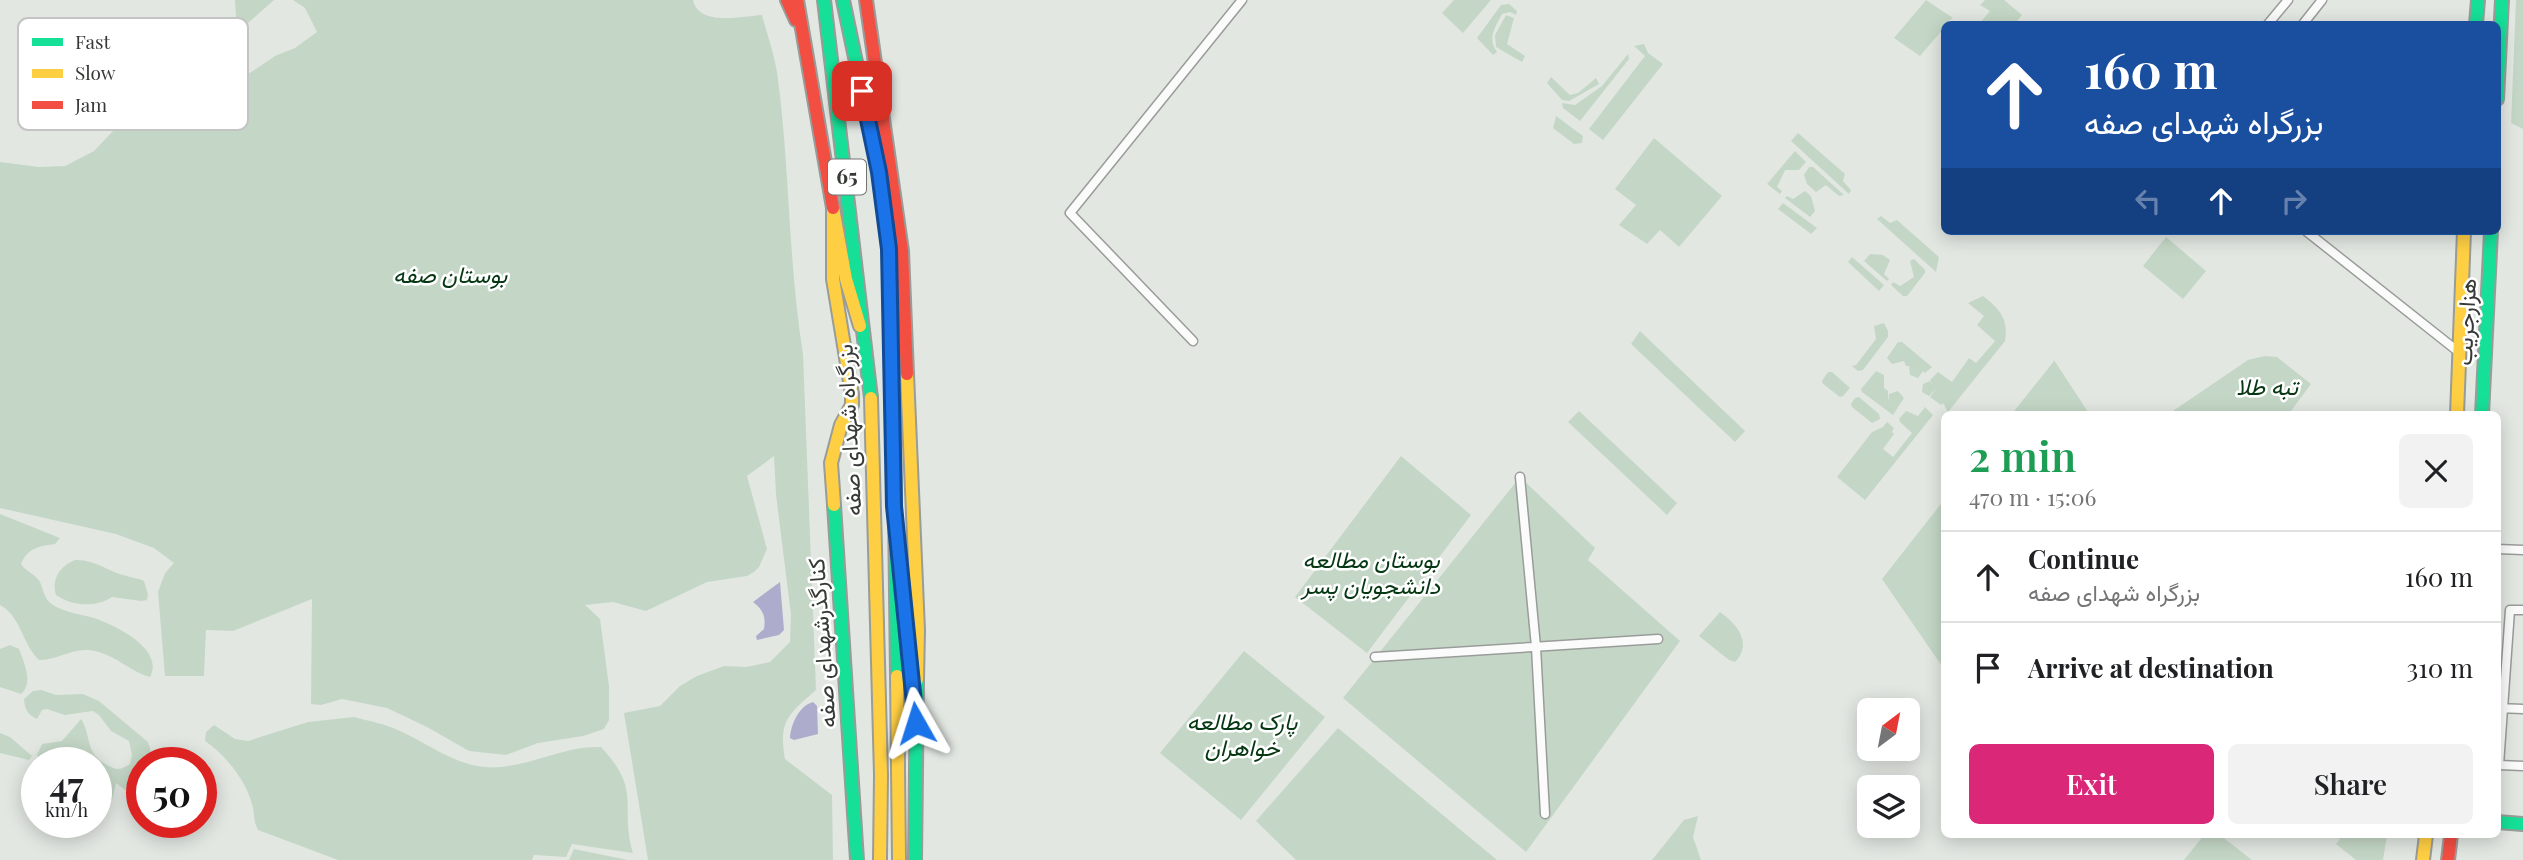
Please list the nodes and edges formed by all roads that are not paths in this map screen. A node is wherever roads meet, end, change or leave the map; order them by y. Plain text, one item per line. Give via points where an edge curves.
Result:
1 (787, 0) edge
2 (797, 0) edge
3 (824, 0) edge
4 (843, 0) edge
5 (864, 0) edge
6 (1241, 0) edge
7 (2288, 0) edge
8 (2322, 0) edge
9 (2478, 0) edge
10 (2502, 0) edge
11 (2270, 21) edge
12 (2305, 21) edge
13 (2476, 21) edge
14 (2501, 21) edge
15 (804, 39) junction
16 (833, 208) junction
17 (2311, 235) edge
18 (2464, 235) edge
19 (2491, 235) edge
20 (1193, 341) dead end
21 (2460, 353) junction
22 (867, 354) junction
23 (2456, 411) edge
24 (2482, 411) edge
25 (1520, 478) dead end
26 (894, 506) junction
27 (2501, 550) edge
28 (2523, 550) edge
29 (2523, 610) edge
30 (1658, 639) dead end
31 (1536, 647) junction
32 (1375, 657) dead end
33 (2501, 708) edge
34 (2523, 709) edge
35 (916, 723) junction
36 (2501, 765) edge
37 (2523, 766) edge
38 (1545, 814) dead end
39 (2501, 822) edge
40 (2523, 824) edge
41 (2501, 830) edge
42 (2523, 831) edge
43 (2426, 838) edge
44 (2454, 838) edge
45 (857, 860) edge
46 (880, 860) edge
47 (899, 860) edge
48 (912, 860) edge
49 (2423, 860) edge
50 (2448, 860) edge

1 - 15 main road
2 - 15 main road
3 - 22 main road, بزرگراه شهدای صفه / 65
4 - 26 main road, بزرگراه شهدای صفه / 65 via 879,172 889,249
5 - 35 main road via 902,251 917,617
6 - 20 street via 1070,213
7 - 11 street
8 - 12 street
9 - 13 main road
10 - 14 main road
15 - 16 main road
16 - 22 main road
16 - 45 main road, کنارگذرشهدای صفه via 832,283 852,394 831,463
17 - 21 street
18 - 21 main road
19 - 24 main road, هزارجریب
21 - 23 main road
22 - 46 main road, بزرگراه شهدای صفه / 65 via 874,456
25 - 31 street
26 - 35 main road
26 - 47 main road, بزرگراه شهدای صفه / 65
27 - 28 street
29 - 33 street via 2510,610
30 - 31 street
31 - 32 street
31 - 38 street
33 - 34 street
35 - 48 main road
36 - 37 street
39 - 40 main road
41 - 42 main road
43 - 49 main road
44 - 50 main road

